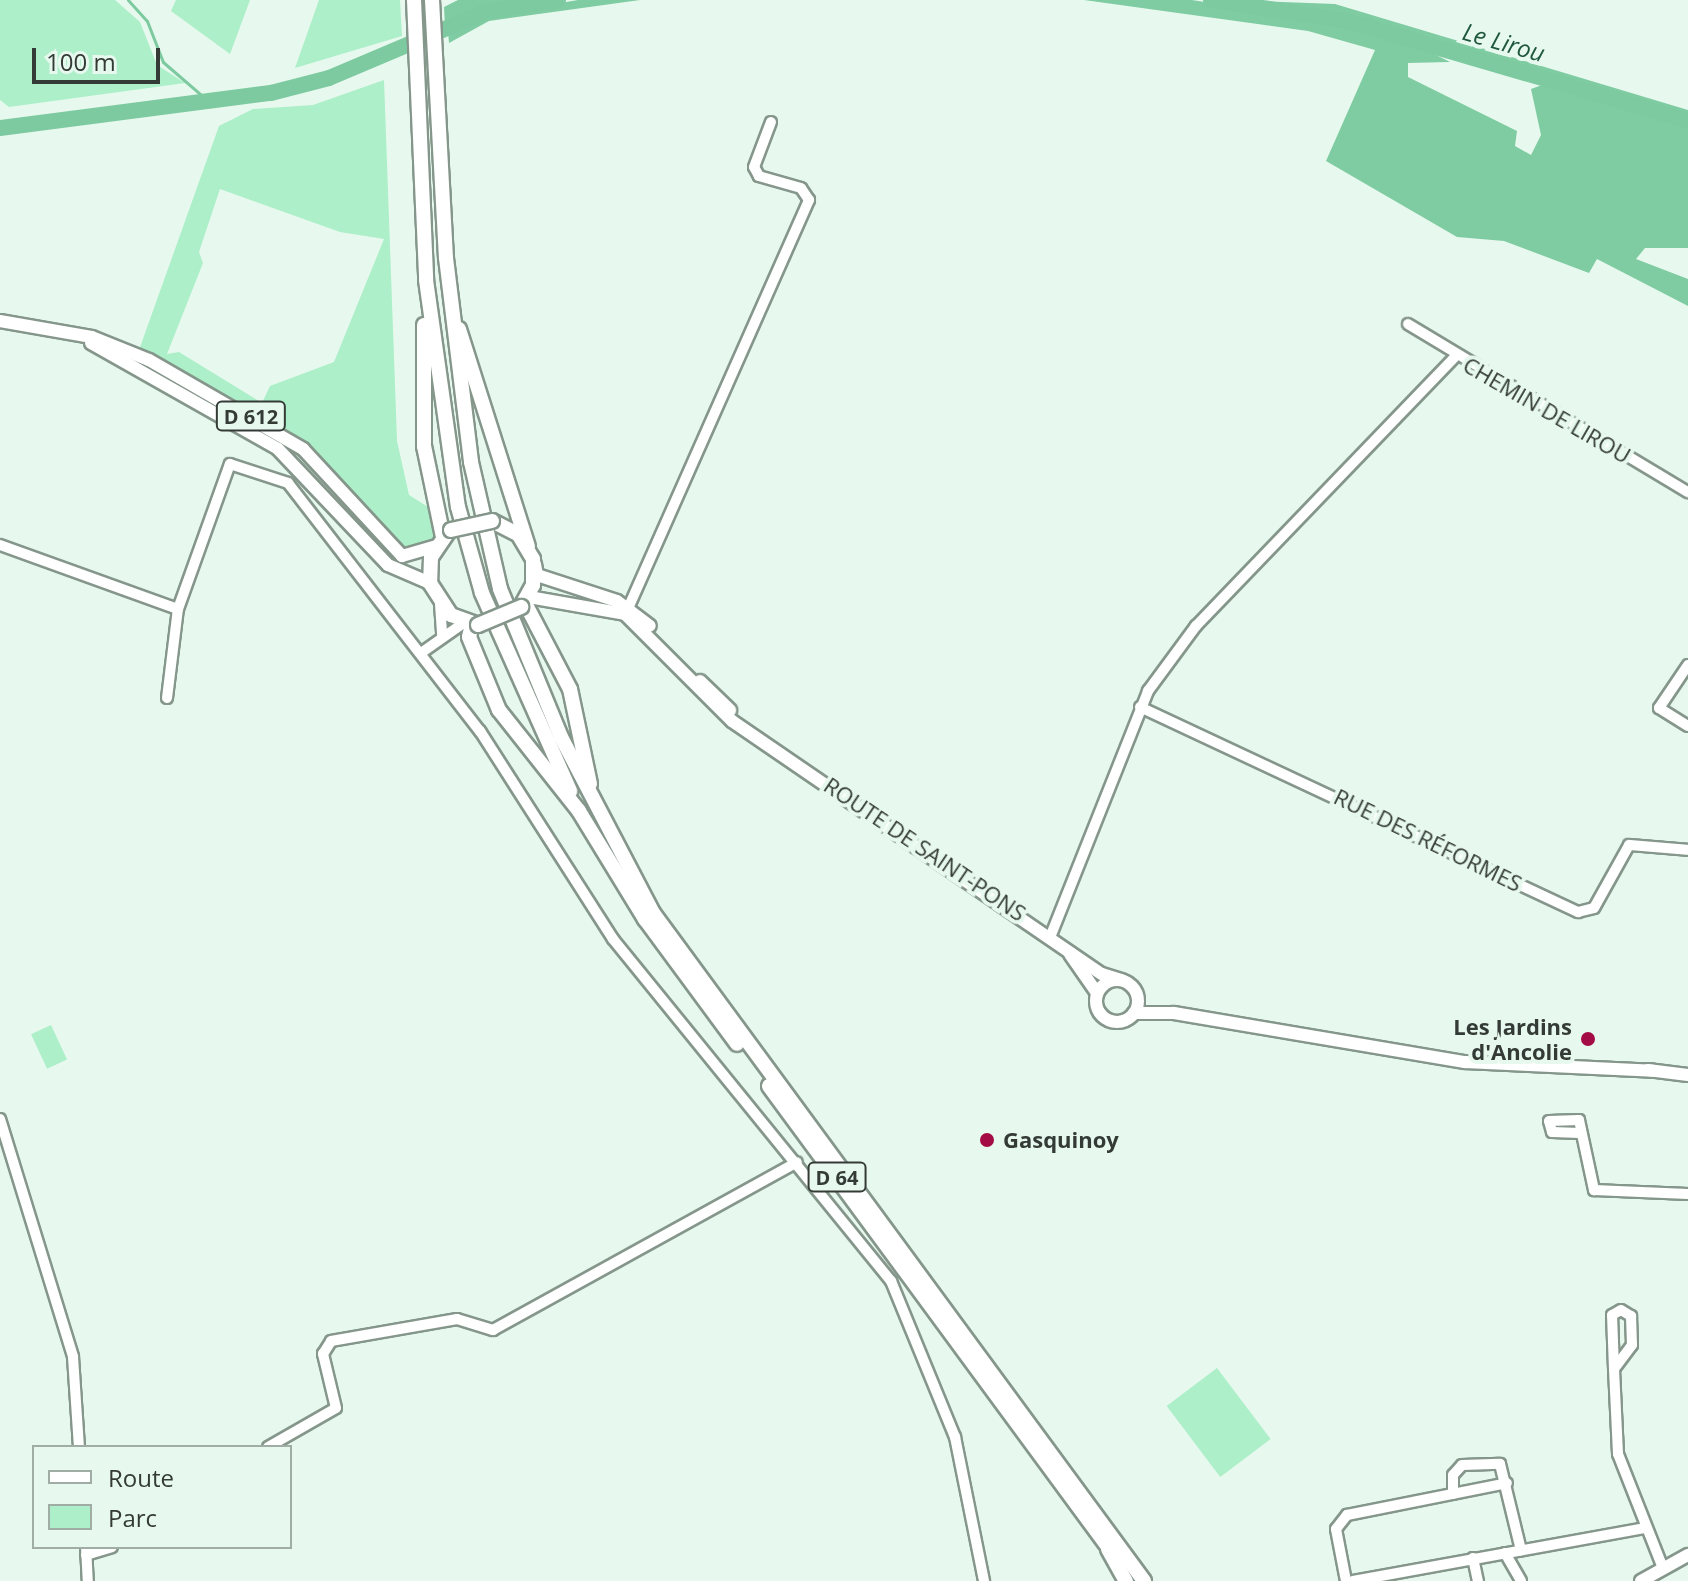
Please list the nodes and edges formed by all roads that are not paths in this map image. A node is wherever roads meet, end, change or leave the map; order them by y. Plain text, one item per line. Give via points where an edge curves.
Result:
1 (414, 0) edge
2 (432, 0) edge
3 (771, 122) dead end
4 (446, 258) junction
5 (426, 280) junction
6 (0, 321) edge
7 (1408, 324) dead end
8 (62, 331) junction
9 (1455, 357) junction
10 (1688, 492) edge
11 (443, 538) junction
12 (0, 545) edge
13 (531, 552) junction
14 (430, 583) junction
15 (525, 602) junction
16 (440, 604) junction
17 (178, 609) junction
18 (628, 611) junction
19 (471, 623) junction
20 (442, 635) junction
21 (421, 653) junction
22 (1688, 665) edge
23 (167, 698) dead end
24 (1140, 707) junction
25 (1688, 726) edge
26 (579, 811) junction
27 (598, 815) junction
28 (1688, 850) edge
29 (1053, 936) junction
30 (1122, 980) junction
31 (1097, 993) junction
32 (1137, 994) junction
33 (1134, 1013) junction
34 (1174, 1013) junction
35 (1688, 1075) edge
36 (0, 1119) edge
37 (1580, 1133) dead end
38 (797, 1162) junction
39 (1688, 1194) edge
40 (1614, 1369) junction
41 (79, 1445) edge
42 (271, 1445) edge
43 (1507, 1483) junction
44 (1453, 1494) junction
45 (1099, 1517) junction
46 (1644, 1528) junction
47 (1102, 1538) junction
48 (1521, 1550) junction
49 (86, 1551) edge
50 (1505, 1553) junction
51 (1688, 1555) edge
52 (1473, 1558) junction
53 (1663, 1568) junction
54 (88, 1581) edge
55 (984, 1581) edge
56 (1126, 1581) edge
57 (1133, 1581) edge
58 (1144, 1581) edge
59 (1150, 1581) edge
60 (1346, 1581) edge
61 (1353, 1581) edge
62 (1478, 1581) edge
63 (1521, 1581) edge
64 (1641, 1581) edge

1 - 5 highway
2 - 4 highway
3 - 18 street via 754,167 759,176 801,188 809,200
4 - 13 highway via 502,482
4 - 27 highway via 484,532 500,589
5 - 11 highway via 424,446
5 - 26 highway via 465,535 482,593
6 - 8 main road, D 612
7 - 9 street, CHEMIN DE LIROU
8 - 11 main road, D 612 via 125,348 279,433 329,472 402,556
8 - 14 main road, D 612 via 121,356 278,449 388,565
9 - 10 street, CHEMIN DE LIROU
9 - 24 street via 1196,626
11 - 13 highway, bridge via 492,521
11 - 14 highway
12 - 17 street
13 - 15 highway
13 - 18 main road, ROUTE DE SAINT-PONS via 537,575
14 - 16 highway
15 - 18 main road
15 - 19 highway, bridge
15 - 27 highway, D 64 via 570,689
16 - 19 highway
16 - 20 street
17 - 21 street via 228,468 238,462 301,495
17 - 23 street
18 - 29 main road, ROUTE DE SAINT-PONS via 711,706
19 - 20 street
19 - 26 highway, D 64 via 469,637 487,688
20 - 21 street
21 - 38 street via 480,731 613,939
22 - 25 street via 1659,708
24 - 28 street, RUE DES RÉFORMES via 1578,912 1594,908 1629,845
24 - 29 street
26 - 47 highway, D 64 via 645,919
27 - 45 highway, D 64 via 653,913
29 - 30 main road, ROUTE DE SAINT-PONS via 1102,974
29 - 31 main road, ROUTE DE SAINT-PONS
30 - 31 main road
30 - 32 main road
31 - 33 main road via 1104,1018 1117,1022
32 - 33 main road
32 - 34 main road
33 - 34 main road
34 - 35 main road via 1413,1054
36 - 41 street via 73,1357
37 - 39 street via 1594,1190
38 - 42 street via 493,1330 457,1319 331,1341 323,1354 336,1408
38 - 55 street via 891,1281 955,1437
40 - 40 street via 1632,1345 1631,1316 1621,1310 1612,1315
40 - 46 street via 1622,1478
43 - 44 street
43 - 44 street via 1496,1461 1462,1465
43 - 48 street
44 - 60 street via 1339,1521
45 - 58 highway, D 64
45 - 59 highway
46 - 48 street
46 - 53 street
47 - 56 highway
47 - 57 highway, D 64
48 - 50 street
49 - 54 street
50 - 52 street
50 - 63 street
51 - 53 main road
52 - 61 street
52 - 62 street
53 - 64 main road

